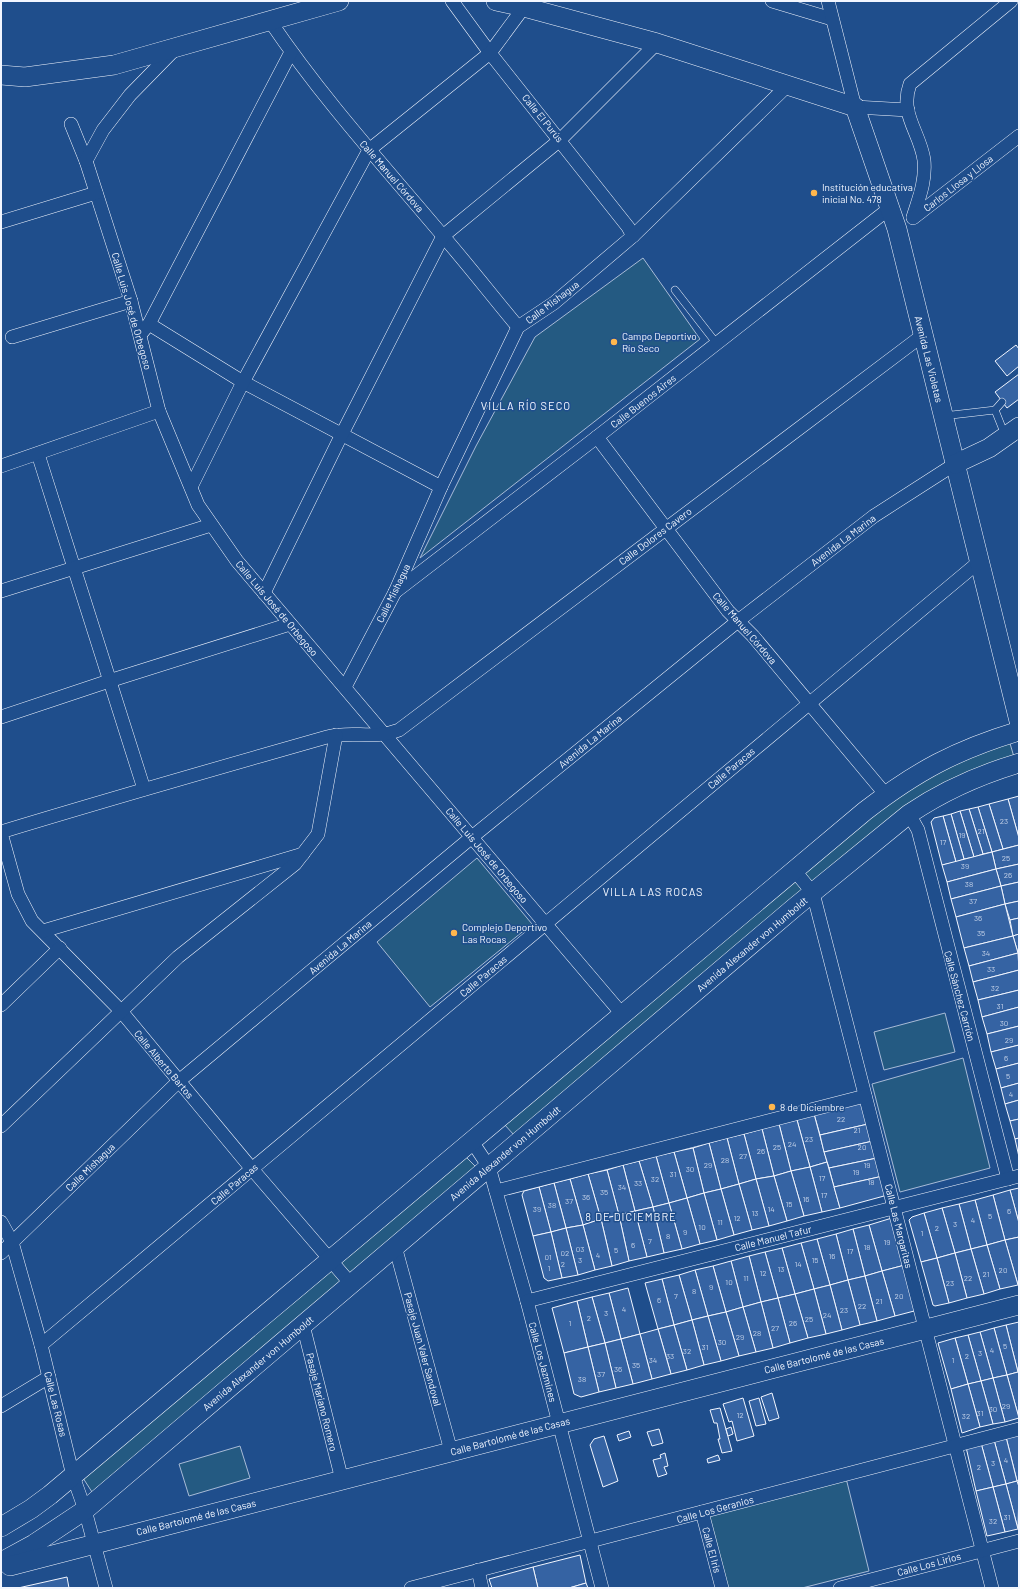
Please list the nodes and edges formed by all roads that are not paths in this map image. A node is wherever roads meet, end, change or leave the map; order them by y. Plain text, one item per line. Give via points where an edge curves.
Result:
1 (339, 1) edge
2 (452, 1) edge
3 (496, 1) edge
4 (772, 1) edge
5 (828, 1) edge
6 (1011, 1) edge
7 (524, 7) junction
8 (832, 19) junction
9 (270, 22) junction
10 (657, 43) junction
11 (176, 48) junction
12 (291, 52) junction
13 (490, 53) junction
14 (1, 75) edge
15 (788, 85) junction
16 (855, 107) junction
17 (908, 110) junction
18 (71, 124) dead end
19 (1019, 136) edge
20 (560, 140) junction
21 (369, 150) junction
22 (86, 161) junction
23 (96, 193) junction
24 (890, 208) junction
25 (914, 217) junction
26 (1, 222) edge
27 (897, 229) junction
28 (443, 236) junction
29 (633, 236) junction
30 (675, 290) dead end
31 (131, 301) junction
32 (149, 324) junction
33 (518, 327) junction
34 (140, 335) junction
35 (923, 335) junction
36 (12, 337) dead end
37 (717, 344) junction
38 (243, 382) junction
39 (1002, 402) dead end
40 (995, 410) junction
41 (159, 411) junction
42 (943, 416) junction
43 (1012, 432) edge
44 (341, 436) junction
45 (597, 437) junction
46 (38, 454) junction
47 (955, 464) junction
48 (1, 466) edge
49 (191, 487) junction
50 (441, 487) junction
51 (211, 525) junction
52 (665, 528) junction
53 (980, 561) junction
54 (74, 569) junction
55 (1, 591) edge
56 (395, 592) junction
57 (264, 593) junction
58 (738, 621) junction
59 (290, 624) junction
60 (109, 681) junction
61 (345, 687) junction
62 (810, 703) junction
63 (1, 717) edge
64 (1019, 721) edge
65 (1019, 731) edge
66 (336, 735) junction
67 (386, 735) junction
68 (1019, 763) edge
69 (144, 789) junction
70 (886, 795) junction
71 (909, 814) junction
72 (1, 833) edge
73 (472, 837) junction
74 (302, 854) junction
75 (794, 870) junction
76 (813, 893) junction
77 (545, 923) junction
78 (43, 931) junction
79 (60, 948) junction
80 (1, 1005) edge
81 (121, 1012) junction
82 (622, 1014) junction
83 (179, 1081) junction
84 (865, 1096) junction
85 (1, 1126) edge
86 (471, 1140) junction
87 (489, 1167) junction
88 (252, 1169) junction
89 (1013, 1177) edge
90 (496, 1191) junction
91 (894, 1208) junction
92 (1, 1222) edge
93 (12, 1242) junction
94 (395, 1246) junction
95 (1, 1253) edge
96 (330, 1259) junction
97 (351, 1284) junction
98 (527, 1301) junction
99 (1019, 1305) edge
100 (303, 1325) junction
101 (925, 1329) junction
102 (41, 1345) junction
103 (49, 1377) junction
104 (1, 1406) edge
105 (559, 1424) junction
106 (1019, 1429) edge
107 (955, 1446) junction
108 (451, 1451) junction
109 (73, 1476) junction
110 (342, 1480) junction
111 (85, 1510) junction
112 (702, 1512) junction
113 (1, 1526) edge
114 (590, 1541) junction
115 (1019, 1541) edge
116 (94, 1544) junction
117 (982, 1551) junction
118 (1, 1562) edge
119 (1, 1568) edge
120 (478, 1570) junction
121 (883, 1582) edge
122 (106, 1588) edge
123 (410, 1588) edge
124 (482, 1588) edge
125 (602, 1588) edge
126 (722, 1588) edge
127 (840, 1588) edge
128 (992, 1588) edge

1 - 9 main road
2 - 13 street, Calle El Purús
3 - 7 main road
4 - 8 street
5 - 8 street, Avenida Las Violetas
6 - 17 street via 910,84 906,96
7 - 10 main road
7 - 13 street
8 - 16 street, Avenida Las Violetas
9 - 11 main road
9 - 12 street, Calle Manuel Córdova
10 - 15 main road
10 - 20 street
11 - 14 main road via 100,67 25,77
11 - 22 street via 130,95 102,130
12 - 21 street, Calle Manuel Córdova
12 - 32 street
13 - 20 street, Calle El Purús
13 - 21 street
15 - 16 main road
15 - 29 street, Calle Mishagua
16 - 17 street
16 - 24 main road, Avenida Las Violetas
17 - 25 street via 924,158 925,179
18 - 22 street, Calle Luis José de Orbegoso
19 - 25 street, Carlos Llosa y Llosa
20 - 28 street
20 - 29 street, Calle El Purús
21 - 28 street, Calle Manuel Córdova
21 - 38 street
22 - 23 street, Calle Luis José de Orbegoso
23 - 26 street
23 - 31 street, Calle Luis José de Orbegoso
24 - 27 main road, Avenida Las Violetas
24 - 37 street, Calle Buenos Aires
25 - 27 street, Carlos Llosa y Llosa
27 - 35 main road, Avenida Las Violetas
28 - 33 street, Calle Manuel Córdova
28 - 44 street
29 - 33 street, Calle Mishagua via 554,303
30 - 37 lane
31 - 34 street, Calle Luis José de Orbegoso
31 - 36 street
32 - 34 street
32 - 38 street
33 - 50 street, Calle Mishagua
34 - 41 street, Calle Luis José de Orbegoso
35 - 42 main road, Avenida Las Violetas
35 - 52 street, Calle Dolores Cavero
37 - 45 street, Calle Buenos Aires
38 - 44 street
38 - 49 street
39 - 40 lane
40 - 42 lane
40 - 43 lane
41 - 46 street
41 - 49 street, Calle Luis José de Orbegoso
42 - 47 main road, Avenida Las Violetas
43 - 47 main road, Avenida La Marina via 989,448
44 - 50 street
44 - 57 street
45 - 52 street, Calle Manuel Córdova
45 - 56 street, Calle Buenos Aires
46 - 48 street
46 - 54 street
47 - 53 main road, Avenida Las Violetas
47 - 58 street, Avenida La Marina via 874,516
49 - 51 street, Calle Luis José de Orbegoso via 198,505
50 - 56 street, Calle Mishagua
51 - 54 street
51 - 57 street, Calle Luis José de Orbegoso via 236,561
52 - 58 street, Calle Manuel Córdova
52 - 67 street, Calle Dolores Cavero via 399,730
53 - 62 street, Calle Paracas
53 - 64 main road, Avenida Las Violetas
54 - 55 street
54 - 60 street
56 - 61 street, Calle Mishagua
57 - 59 street, Calle Luis José de Orbegoso
58 - 62 street, Calle Manuel Córdova
58 - 73 street, Avenida La Marina
59 - 60 street
59 - 61 street, Calle Luis José de Orbegoso
60 - 63 street
60 - 69 street
61 - 67 street, Calle Luis José de Orbegoso
62 - 70 street, Calle Manuel Córdova
62 - 77 street, Calle Paracas
65 - 70 main road via 956,753 913,776
66 - 67 street
66 - 69 street
66 - 74 street via 318,834
67 - 73 street, Calle Luis José de Orbegoso
68 - 71 main road, Avenida Alexander von Humboldt via 968,780
69 - 72 street
70 - 75 main road
71 - 76 main road, Avenida Alexander von Humboldt
71 - 89 street, Calle Sánchez Carrión via 918,830
72 - 78 street, Calle Alberto Bartos via 18,894 32,920
73 - 77 street, Calle Luis José de Orbegoso
73 - 83 street, Avenida La Marina
74 - 78 street
74 - 81 street via 295,864 178,957
75 - 76 street, Calle Las Margaritas
75 - 82 main road
76 - 84 street, Calle Las Margaritas
76 - 87 main road, Avenida Alexander von Humboldt
77 - 82 street, Calle Luis José de Orbegoso
77 - 88 street, Calle Paracas
78 - 79 street, Calle Alberto Bartos
79 - 80 street
79 - 81 street, Calle Alberto Bartos
81 - 83 street, Calle Alberto Bartos
81 - 85 street
82 - 86 main road
83 - 88 street, Calle Alberto Bartos
83 - 93 street, Calle Mishagua
84 - 90 street
84 - 91 street, Calle Las Margaritas
86 - 87 street, Calle Los Jazmines
86 - 96 main road
87 - 90 street, Calle Los Jazmines
87 - 94 main road, Avenida Alexander von Humboldt
88 - 96 street, Calle Alberto Bartos
88 - 102 street, Calle Paracas
89 - 91 street, Calle Manuel Tafur
90 - 98 street, Calle Los Jazmines
91 - 98 street, Calle Manuel Tafur
91 - 101 street, Calle Las Margaritas
92 - 93 street, Calle Las Rosas
93 - 95 street, Calle Mishagua
93 - 102 street, Calle Las Rosas
94 - 97 main road, Avenida Alexander von Humboldt
94 - 108 street, Pasaje Juan Valer Sandoval
96 - 97 street, Calle Alberto Bartos
96 - 109 main road
97 - 100 main road, Avenida Alexander von Humboldt
98 - 105 street, Calle Los Jazmines
99 - 101 main road, Calle Bartolomé de las Casas
100 - 110 street, Pasaje Mariano Romero
100 - 111 main road, Avenida Alexander von Humboldt
101 - 105 main road, Calle Bartolomé de las Casas
101 - 107 street, Calle Las Margaritas
102 - 103 street, Calle Las Rosas
103 - 104 street
103 - 109 street, Calle Las Rosas
105 - 108 main road, Calle Bartolomé de las Casas
105 - 114 street, Calle Los Jazmines
106 - 107 street, Calle Los Geranios
107 - 112 street, Calle Los Geranios
107 - 117 street, Calle Las Margaritas
108 - 110 main road, Calle Bartolomé de las Casas
109 - 111 street, Calle Las Rosas
109 - 113 main road via 31,1510
110 - 116 main road, Calle Bartolomé de las Casas
111 - 116 street, Calle Las Rosas
111 - 118 main road, Avenida Alexander von Humboldt via 34,1544
112 - 114 street, Calle Los Geranios
112 - 126 street, Calle El Iris
114 - 120 street, Calle Los Geranios
114 - 125 street, Calle Los Jazmines
115 - 117 street, Calle Los Lirios
116 - 119 main road, Calle Bartolomé de las Casas
116 - 122 street, Calle Las Rosas
117 - 121 street, Calle Los Lirios
117 - 128 street, Calle Las Margaritas
120 - 123 street, Calle Los Geranios
120 - 124 street
121 - 127 street, Calle Los Lirios

